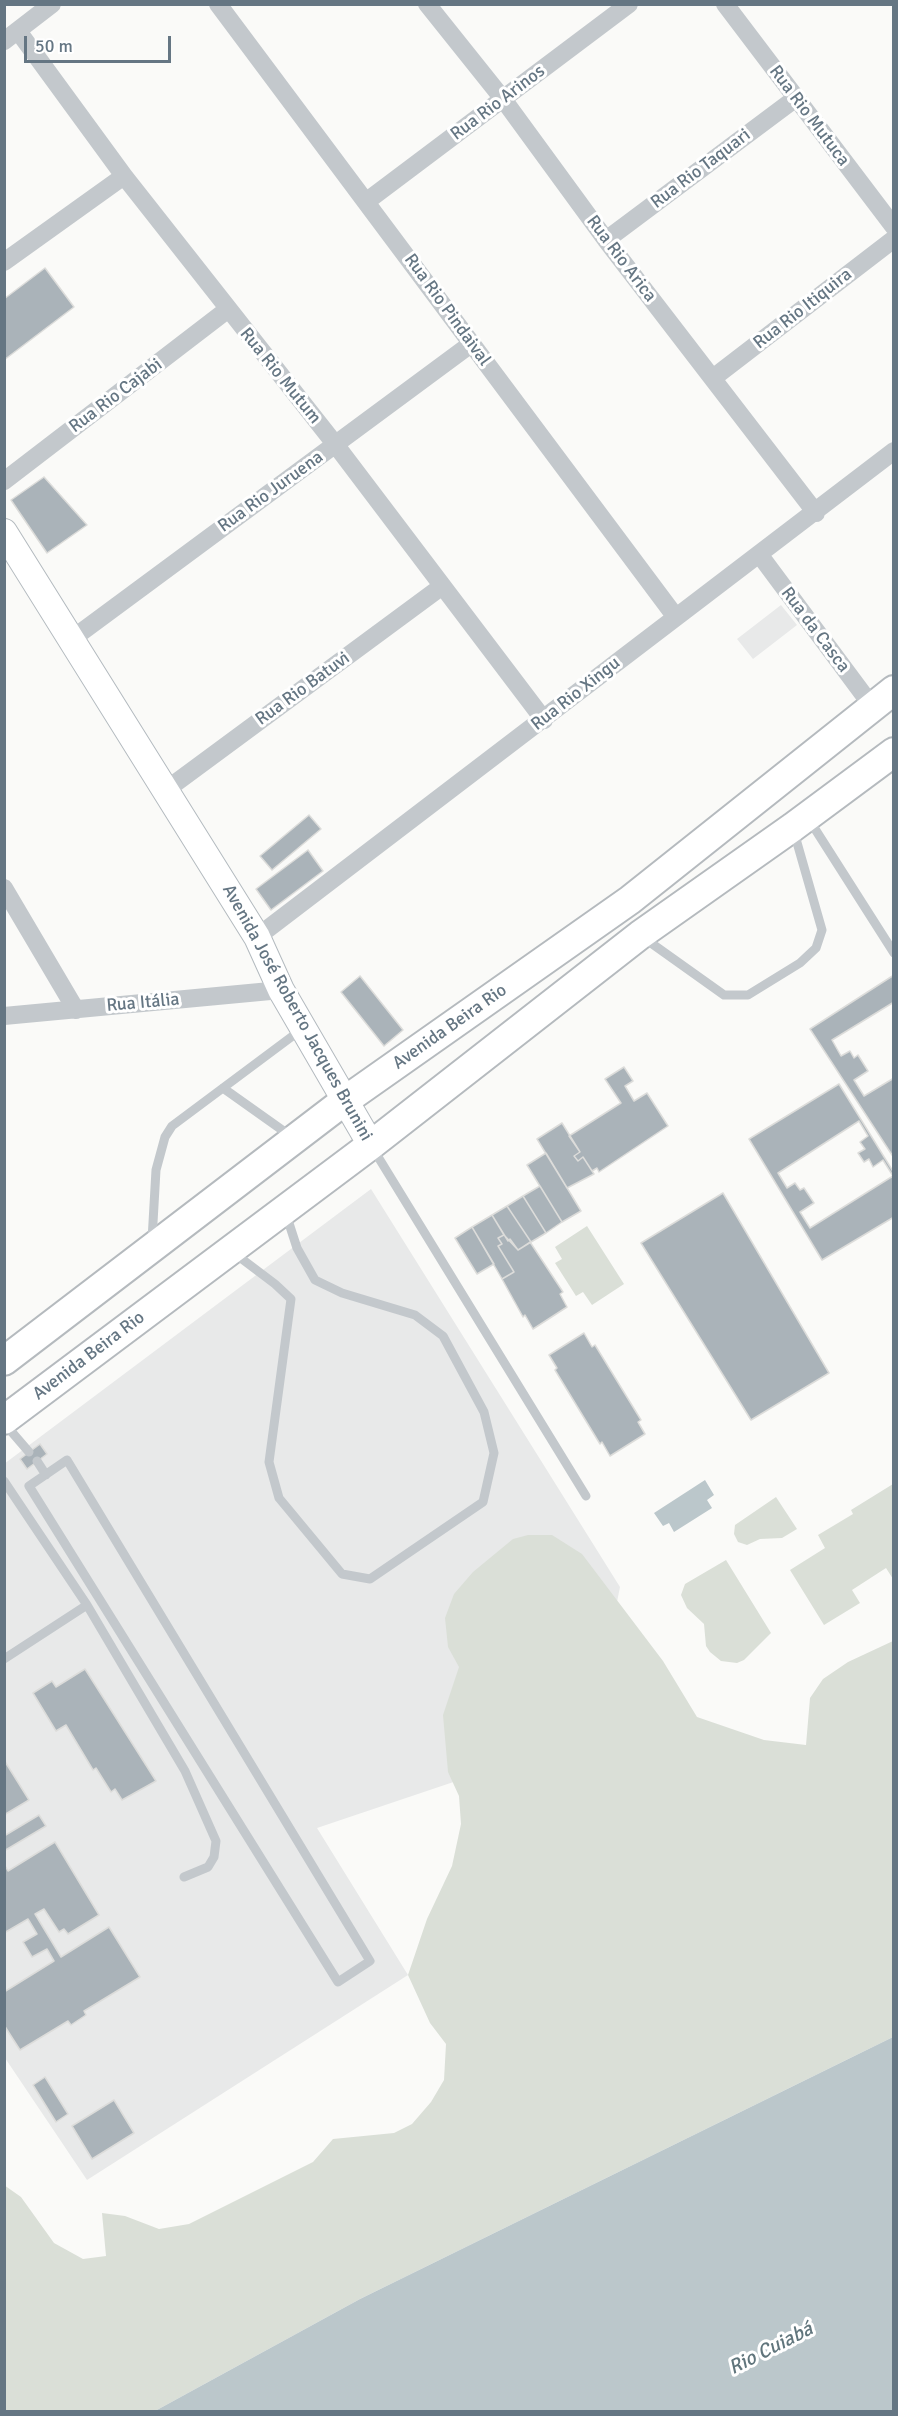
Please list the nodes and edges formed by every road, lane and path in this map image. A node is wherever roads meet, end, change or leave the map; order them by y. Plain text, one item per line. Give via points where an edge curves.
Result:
1 (52, 4) edge
2 (218, 4) edge
3 (427, 4) edge
4 (629, 4) edge
5 (725, 4) edge
6 (11, 36) edge
7 (796, 98) junction
8 (503, 99) junction
9 (124, 176) junction
10 (366, 201) junction
11 (894, 227) edge
12 (894, 239) edge
13 (606, 240) junction
14 (4, 262) edge
15 (227, 310) junction
16 (471, 344) junction
17 (713, 378) junction
18 (335, 444) junction
19 (894, 452) edge
20 (4, 481) edge
21 (816, 513) junction
22 (4, 532) edge
23 (759, 554) junction
24 (441, 587) junction
25 (675, 616) junction
26 (72, 639) junction
27 (883, 698) edge
28 (544, 720) junction
29 (894, 752) edge
30 (894, 766) edge
31 (862, 776) junction
32 (166, 790) junction
33 (800, 822) junction
34 (4, 888) edge
35 (630, 900) junction
36 (640, 935) junction
37 (257, 937) junction
38 (894, 952) edge
39 (281, 990) junction
40 (76, 1010) junction
41 (4, 1017) edge
42 (303, 1028) junction
43 (223, 1088) junction
44 (343, 1102) junction
45 (295, 1139) junction
46 (371, 1145) junction
47 (285, 1209) junction
48 (151, 1249) junction
49 (229, 1250) junction
50 (4, 1361) edge
51 (4, 1422) edge
52 (29, 1452) dead end
53 (37, 1461) dead end
54 (46, 1475) junction
55 (4, 1481) edge
56 (586, 1496) dead end
57 (87, 1605) junction
58 (4, 1659) edge
59 (184, 1877) dead end

1 - 6 street
2 - 10 street, Rua Rio Pindaival
3 - 8 street, Rua Rio Arica
4 - 8 street, Rua Rio Arinos
5 - 7 street, Rua Rio Mutuca
6 - 9 street, Rua Rio Mutum
7 - 11 street, Rua Rio Mutuca
7 - 13 street, Rua Rio Taquari
8 - 10 street, Rua Rio Arinos
8 - 13 street, Rua Rio Arica
9 - 14 street
9 - 15 street, Rua Rio Mutum
10 - 16 street, Rua Rio Pindaival
12 - 17 street, Rua Rio Itiquira
13 - 17 street, Rua Rio Arica
15 - 18 street, Rua Rio Mutum
15 - 20 street, Rua Rio Cajabi
16 - 18 street, Rua Rio Juruena
16 - 25 street, Rua Rio Pindaival
17 - 21 street, Rua Rio Arica
18 - 24 street, Rua Rio Mutum
18 - 26 street, Rua Rio Juruena
19 - 21 street, Rua Rio Xingu
21 - 23 street, Rua Rio Xingu
22 - 26 main road, Avenida José Roberto Jacques Brunini
23 - 25 street, Rua Rio Xingu
23 - 27 street, Rua da Casca
24 - 28 street, Rua Rio Mutum
24 - 32 street, Rua Rio Batuvi
25 - 28 street, Rua Rio Xingu
26 - 32 main road, Avenida José Roberto Jacques Brunini
27 - 35 main road, Avenida Beira Rio
28 - 37 street, Rua Rio Xingu
29 - 31 main road, Avenida Beira Rio
30 - 31 lane
31 - 33 main road, Avenida Beira Rio
32 - 37 main road, Avenida José Roberto Jacques Brunini
33 - 36 main road, Avenida Beira Rio
33 - 36 lane via 822,930 816,948 800,963 748,995 724,995
33 - 38 lane
34 - 40 street
35 - 36 main road via 625,922 628,930
35 - 44 main road, Avenida Beira Rio
36 - 46 main road, Avenida Beira Rio
37 - 39 main road, Avenida José Roberto Jacques Brunini
39 - 40 street, Rua Itália
39 - 42 main road, Avenida José Roberto Jacques Brunini
40 - 41 street, Rua Itália
42 - 43 lane
42 - 44 main road, Avenida José Roberto Jacques Brunini
43 - 45 lane
43 - 48 lane via 172,1126 165,1137 156,1170
44 - 45 main road, Avenida Beira Rio
44 - 46 main road, Avenida José Roberto Jacques Brunini
45 - 48 main road, Avenida Beira Rio
46 - 47 main road, Avenida Beira Rio
46 - 56 lane, Avenida José Roberto Jacques Brunini
47 - 49 main road, Avenida Beira Rio
47 - 49 lane via 297,1248 315,1280 342,1293 415,1315 442,1336 487,1422 494,1453 483,1502 370,1579 342,1574 279,1498 269,1462 291,1299
48 - 50 main road, Avenida Beira Rio
49 - 51 main road, Avenida Beira Rio
51 - 52 lane
53 - 54 lane
54 - 54 lane via 68,1460 370,1961 338,1982 29,1486
55 - 57 lane
57 - 58 lane
57 - 59 lane via 185,1771 216,1841 208,1867

